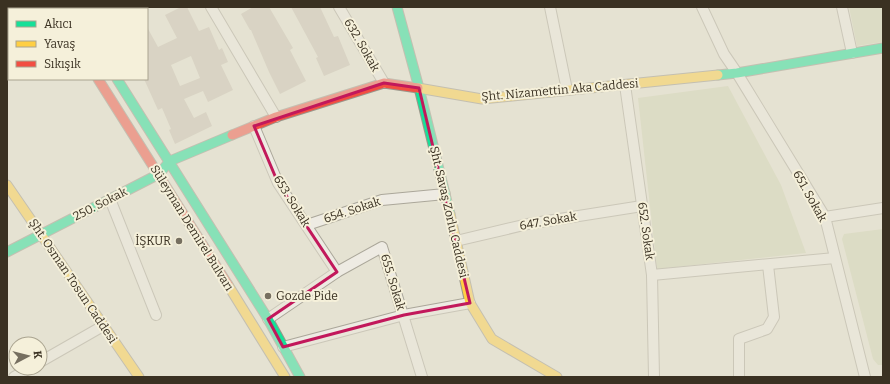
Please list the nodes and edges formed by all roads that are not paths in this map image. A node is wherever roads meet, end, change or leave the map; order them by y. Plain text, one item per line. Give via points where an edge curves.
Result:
1 (211, 7) edge
2 (339, 7) edge
3 (397, 7) edge
4 (550, 7) edge
5 (702, 7) edge
6 (842, 7) edge
7 (883, 48) edge
8 (852, 54) junction
9 (737, 73) junction
10 (99, 80) edge
11 (118, 80) edge
12 (384, 83) junction
13 (625, 85) junction
14 (419, 88) junction
15 (567, 90) junction
16 (276, 117) junction
17 (254, 126) junction
18 (170, 161) junction
19 (159, 174) junction
20 (7, 185) edge
21 (445, 194) junction
22 (110, 199) junction
23 (642, 206) junction
24 (883, 208) edge
25 (825, 217) junction
26 (307, 225) junction
27 (41, 234) junction
28 (456, 241) junction
29 (7, 252) edge
30 (835, 258) junction
31 (768, 265) junction
32 (338, 272) junction
33 (652, 275) junction
34 (470, 303) junction
35 (156, 315) dead end
36 (404, 315) junction
37 (268, 319) junction
38 (103, 326) junction
39 (283, 347) junction
40 (48, 357) edge
41 (139, 377) edge
42 (285, 377) edge
43 (300, 377) edge
44 (422, 377) edge
45 (557, 377) edge
46 (654, 377) edge
47 (739, 377) edge
48 (865, 377) edge

1 - 16 street
2 - 12 street, 632. Sokak
3 - 14 street, Şht. Savaş Zorlu Caddesi
4 - 15 street
5 - 9 street, 651. Sokak via 724,54
6 - 8 street
7 - 8 street, Şht. Nizamettin Aka Caddesi
8 - 9 street, Şht. Nizamettin Aka Caddesi
9 - 13 street, Şht. Nizamettin Aka Caddesi
9 - 25 street, 651. Sokak
10 - 19 street, Süleyman Demirel Bulvarı
11 - 18 street, Süleyman Demirel Bulvarı
12 - 14 street, Şht. Nizamettin Aka Caddesi
12 - 16 street, Şht. Nizamettin Aka Caddesi
13 - 15 street, Şht. Nizamettin Aka Caddesi
13 - 23 street, 652. Sokak
14 - 15 street, Şht. Nizamettin Aka Caddesi via 482,99
14 - 21 street, Şht. Savaş Zorlu Caddesi
16 - 17 street, Şht. Nizamettin Aka Caddesi
17 - 18 street, Şht. Nizamettin Aka Caddesi
17 - 26 street, 653. Sokak via 278,183
18 - 19 street, Şht. Nizamettin Aka Caddesi
18 - 37 street, Süleyman Demirel Bulvarı
19 - 22 street, 250. Sokak
19 - 42 street, Süleyman Demirel Bulvarı
20 - 27 street, Şht. Osman Tosun Caddesi
21 - 26 street, 654. Sokak via 382,200
21 - 28 street, Şht. Savaş Zorlu Caddesi
22 - 27 street, 250. Sokak
22 - 35 street
23 - 28 street, 647. Sokak via 528,224
23 - 33 street, 652. Sokak
24 - 25 street
25 - 30 street, 651. Sokak
26 - 32 street, 653. Sokak
27 - 29 street, 250. Sokak
27 - 38 street, Şht. Osman Tosun Caddesi
28 - 34 street, Şht. Savaş Zorlu Caddesi
30 - 31 street
30 - 48 street, 651. Sokak
31 - 33 street
31 - 47 street via 774,318 767,330 739,339
32 - 36 street, 655. Sokak via 382,247
32 - 37 street, 655. Sokak
33 - 46 street, 652. Sokak
34 - 36 street
34 - 45 street, Şht. Savaş Zorlu Caddesi via 492,339
36 - 39 street
36 - 44 street, 655. Sokak
37 - 39 street, Süleyman Demirel Bulvarı
38 - 40 street
38 - 41 street, Şht. Osman Tosun Caddesi
39 - 43 street, Süleyman Demirel Bulvarı

